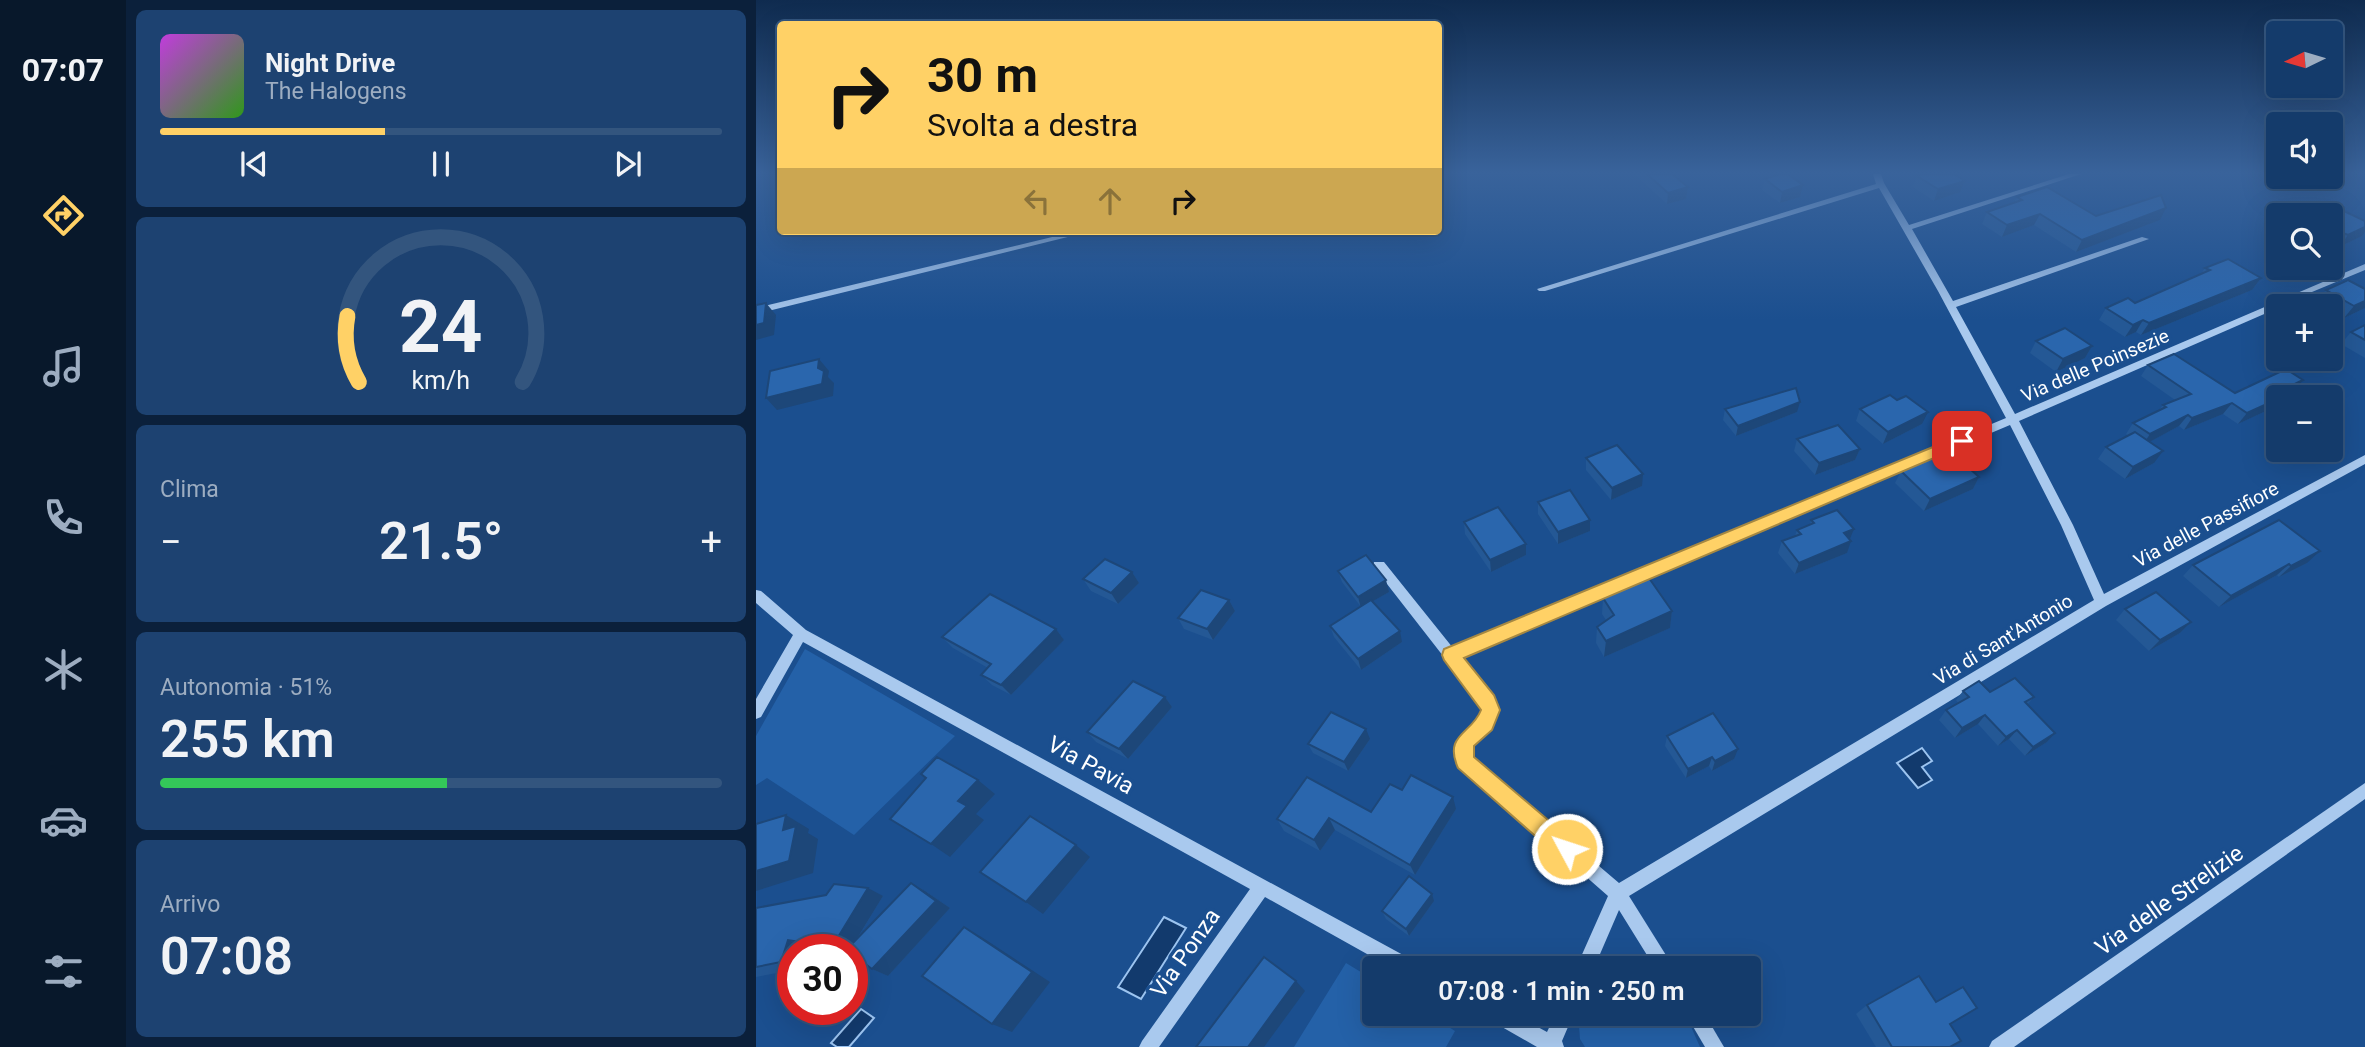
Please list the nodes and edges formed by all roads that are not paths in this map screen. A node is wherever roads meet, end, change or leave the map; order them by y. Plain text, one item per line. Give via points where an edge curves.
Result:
1 (1745, 223) edge
2 (1904, 223) edge
3 (1923, 223) edge
4 (1907, 228) junction
5 (1071, 235) edge
6 (2145, 239) dead end
7 (2365, 267) edge
8 (1542, 289) dead end
9 (1952, 305) junction
10 (756, 311) edge
11 (2013, 419) junction
12 (2365, 459) edge
13 (1379, 566) edge
14 (756, 595) edge
15 (2101, 602) junction
16 (801, 634) junction
17 (1451, 655) junction
18 (756, 712) edge
19 (2365, 790) edge
20 (1262, 887) junction
21 (1618, 893) junction
22 (1388, 956) edge
23 (1590, 956) edge
24 (1657, 956) edge
25 (1517, 1026) edge
26 (1560, 1026) edge
27 (1702, 1026) edge
28 (1553, 1046) edge
29 (1148, 1047) edge
30 (1715, 1047) edge
31 (1998, 1047) edge

1 - 8 street
2 - 4 street, Via di Sant'Antonio
3 - 4 street
4 - 9 street, Via di Sant'Antonio
5 - 10 street
6 - 9 street
7 - 11 street, Via delle Poinsezie
9 - 11 street, Via di Sant'Antonio
11 - 15 street, Via di Sant'Antonio via 2067,522
11 - 17 street, Via delle Poinsezie
12 - 15 street, Via delle Passifiore
13 - 17 street
14 - 16 street, Via Pavia
15 - 21 street, Via di Sant'Antonio
16 - 18 street
16 - 20 street, Via Pavia
17 - 21 street via 1490,710 1485,724 1464,742 1465,761
19 - 31 street, Via delle Strelizie
20 - 22 street, Via Pavia
20 - 29 street, Via Ponza
21 - 23 street
21 - 24 street
25 - 28 street
26 - 28 street
27 - 30 street

